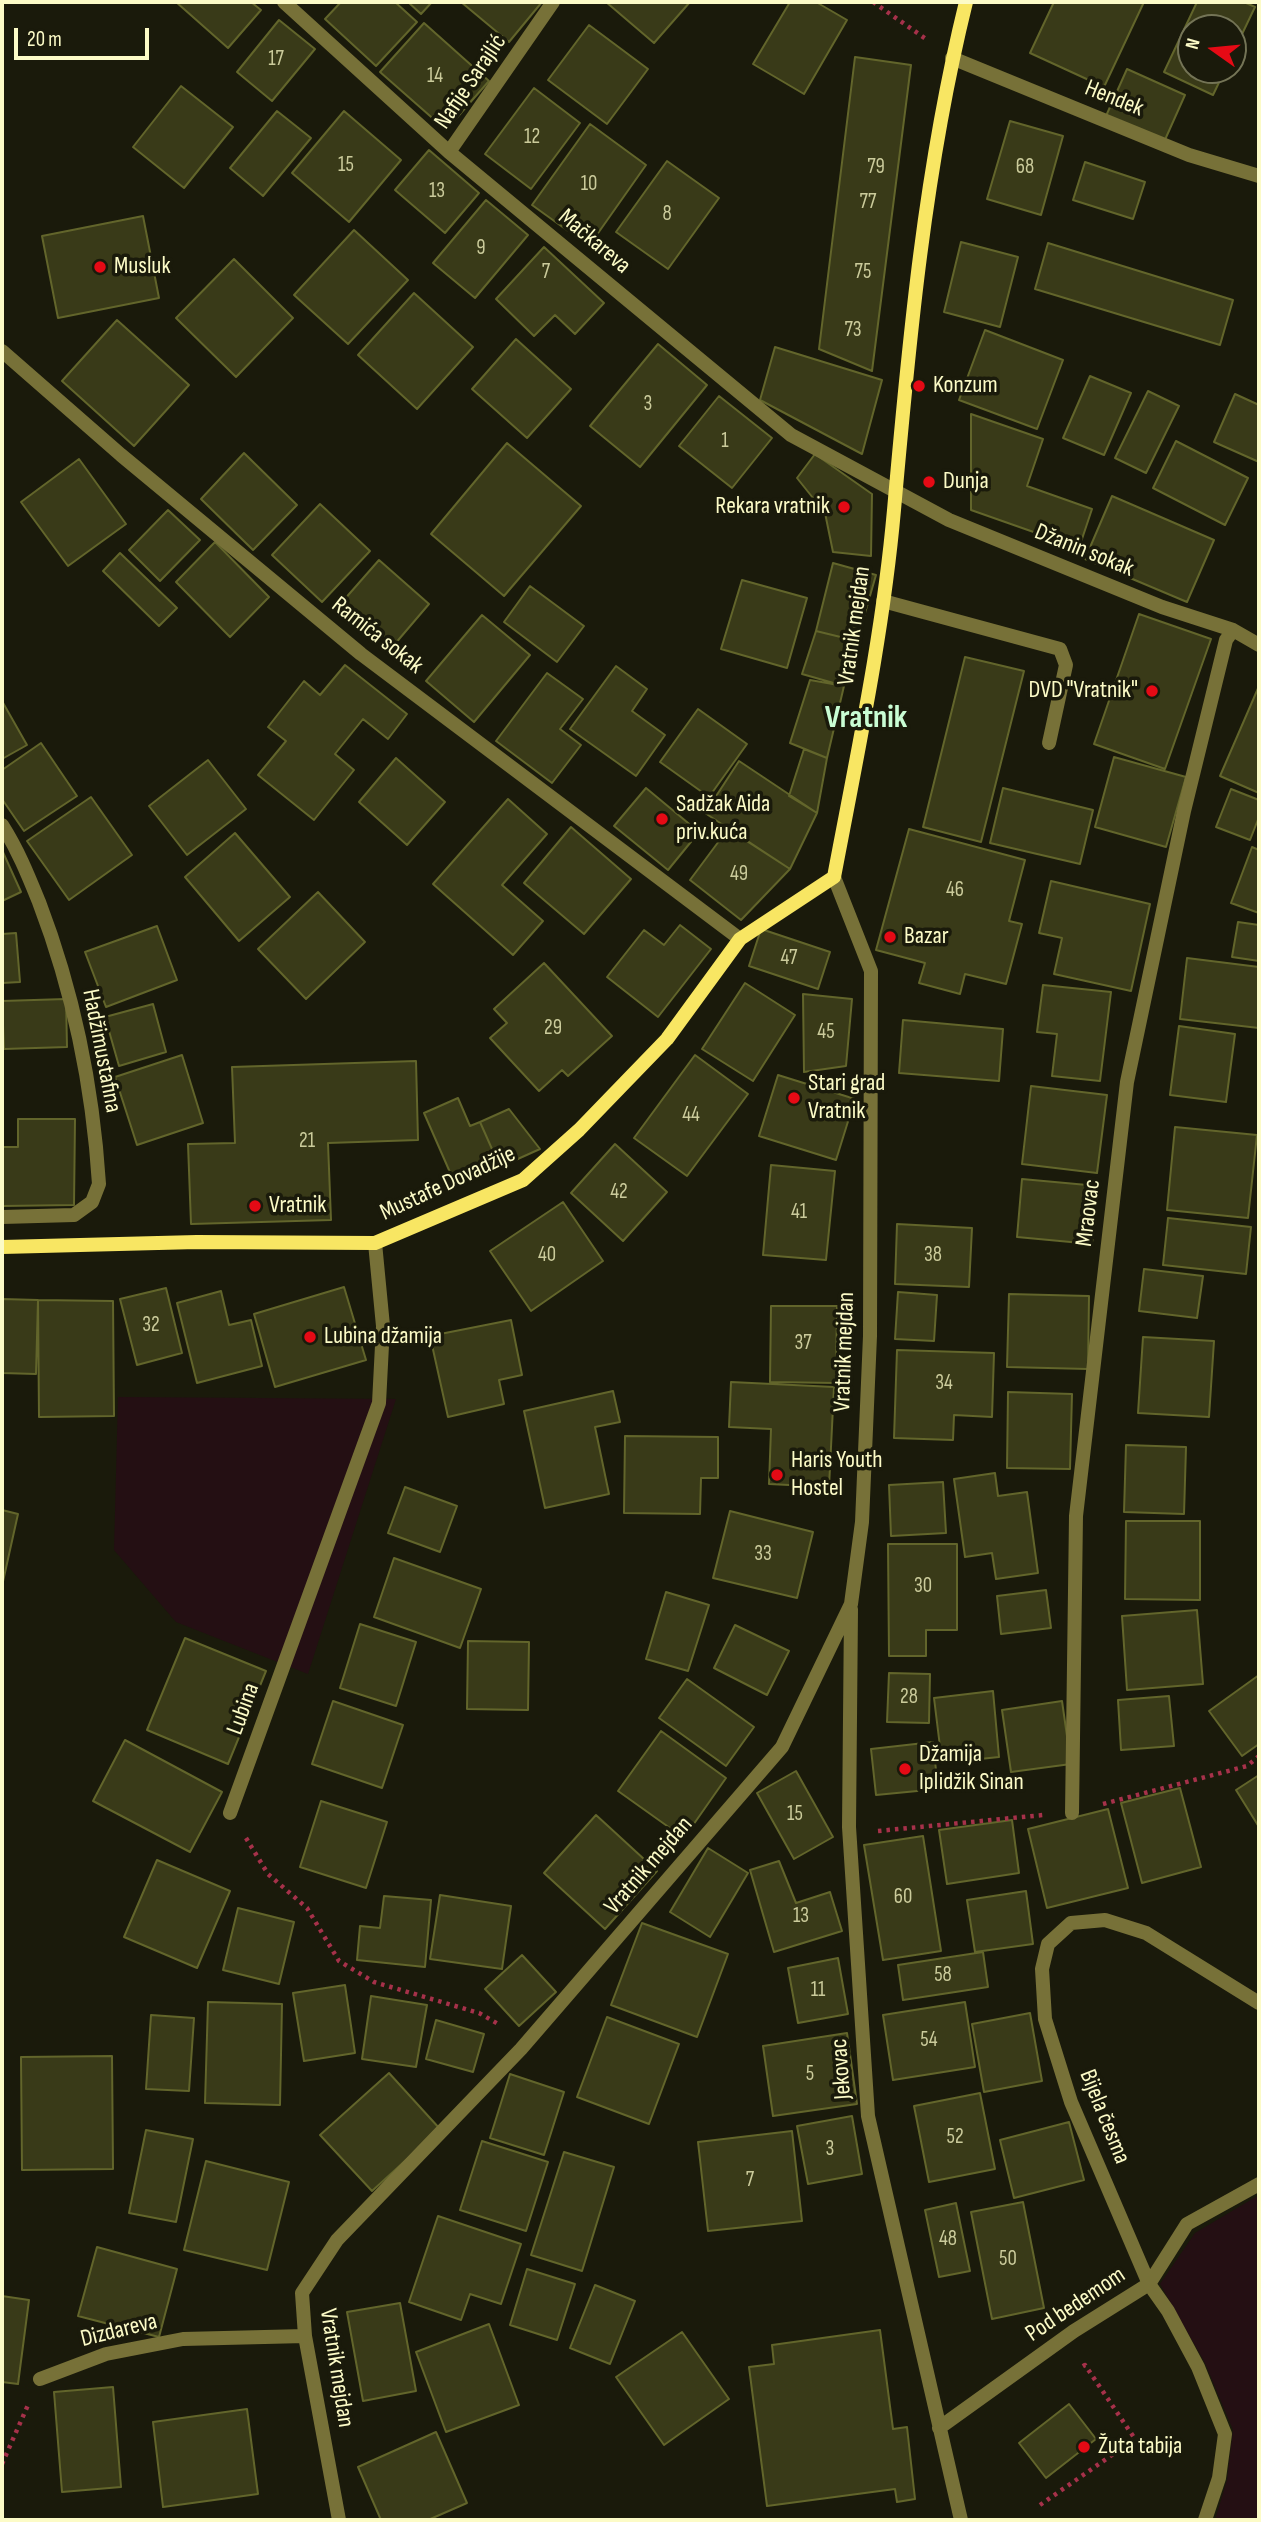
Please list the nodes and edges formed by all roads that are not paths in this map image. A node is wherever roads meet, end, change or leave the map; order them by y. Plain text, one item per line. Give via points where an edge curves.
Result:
1 (284, 2) edge
2 (553, 2) edge
3 (966, 2) edge
4 (952, 58) junction
5 (449, 152) junction
6 (1259, 176) edge
7 (2, 351) edge
8 (895, 492) junction
9 (883, 601) junction
10 (1233, 630) junction
11 (1259, 645) edge
12 (1049, 743) dead end
13 (2, 825) edge
14 (834, 877) junction
15 (740, 939) junction
16 (2, 1217) edge
17 (375, 1244) junction
18 (2, 1247) edge
19 (851, 1604) junction
20 (1072, 1813) dead end
21 (230, 1814) road end
22 (1259, 2003) edge
23 (1259, 2184) edge
24 (1149, 2284) junction
25 (305, 2336) junction
26 (40, 2379) road end
27 (939, 2428) junction
28 (339, 2520) edge
29 (961, 2520) edge
30 (1205, 2520) edge

1 - 5 street, Mačkareva
2 - 5 street, Nafije Sarajlić
3 - 4 street, Vratnik mejdan
4 - 6 street, Hendek via 1189,155
4 - 8 street, Vratnik mejdan via 920,248
5 - 8 street, Mačkareva via 792,435
7 - 15 street, Ramića sokak via 361,654
8 - 9 street, Vratnik mejdan
8 - 10 street, Džanin sokak via 948,520 1162,607
9 - 12 street via 1060,649 1066,665
9 - 14 street, Vratnik mejdan
10 - 11 street, Džanin sokak
10 - 20 street, Mraovac via 1226,640 1184,811 1127,1082 1076,1516
13 - 16 street, Hadžimustafina via 19,851 56,948 83,1059 99,1184 92,1202 74,1215
14 - 15 street, Mustafe Dovadžije
14 - 19 street, Vratnik mejdan via 871,971 870,1336 862,1522
15 - 17 street, Mustafe Dovadžije via 667,1039 523,1180
17 - 18 street, Mustafe Dovadžije
17 - 21 street, Lubina via 383,1326 379,1403
19 - 25 street, Vratnik mejdan via 782,1747 521,2049 337,2240 302,2293
19 - 27 street, Jekovac via 849,1827 868,2116
22 - 24 street, Bijela česma via 1146,1933 1105,1920 1071,1923 1048,1944 1042,1969 1045,2019 1071,2102
23 - 24 street, Pod bedemom via 1188,2224
24 - 27 street, Pod bedemom via 1074,2331
24 - 30 street, Bijela česma via 1198,2367 1225,2434 1219,2478
25 - 26 street, Dizdareva via 183,2339 106,2354
25 - 28 street, Vratnik mejdan
27 - 29 street, Jekovac

